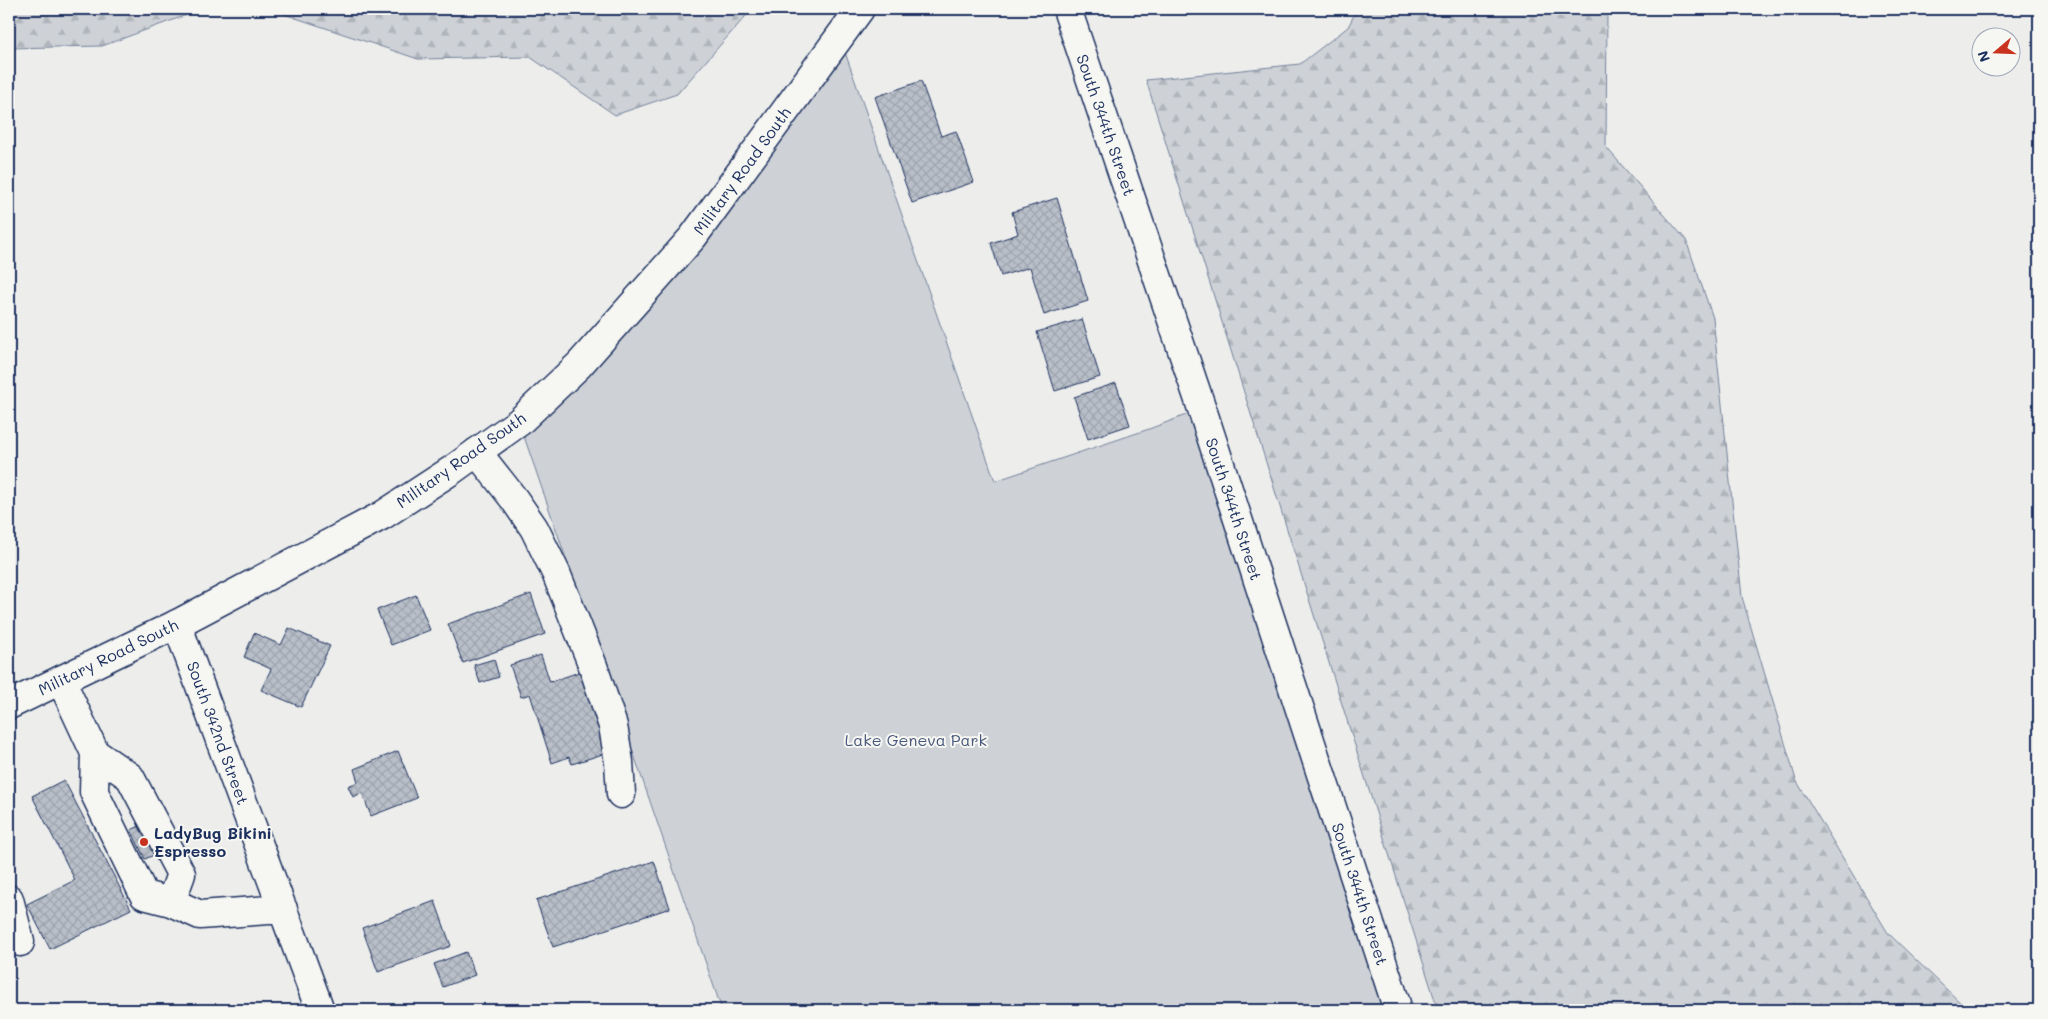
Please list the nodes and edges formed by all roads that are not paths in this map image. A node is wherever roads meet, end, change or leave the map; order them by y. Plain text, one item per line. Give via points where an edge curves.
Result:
1 (860, 9) edge
2 (1067, 9) edge
3 (477, 452) junction
4 (177, 624) junction
5 (61, 680) junction
6 (9, 705) edge
7 (96, 753) junction
8 (621, 794) dead end
9 (9, 900) edge
10 (171, 902) junction
11 (283, 909) junction
12 (20, 942) dead end
13 (320, 1010) edge
14 (1398, 1010) edge

1 - 3 street, Military Road South via 693,237 579,365 519,422
2 - 14 street, South 344th Street
3 - 4 street, Military Road South via 383,515
3 - 8 street via 534,528 556,573 613,726
4 - 5 street, Military Road South
4 - 11 street, South 342nd Street
5 - 6 street, Military Road South
5 - 7 street
7 - 10 street via 130,777 181,874
7 - 10 street via 94,792 144,895
9 - 12 street
10 - 11 street via 200,915
11 - 13 street, South 342nd Street

